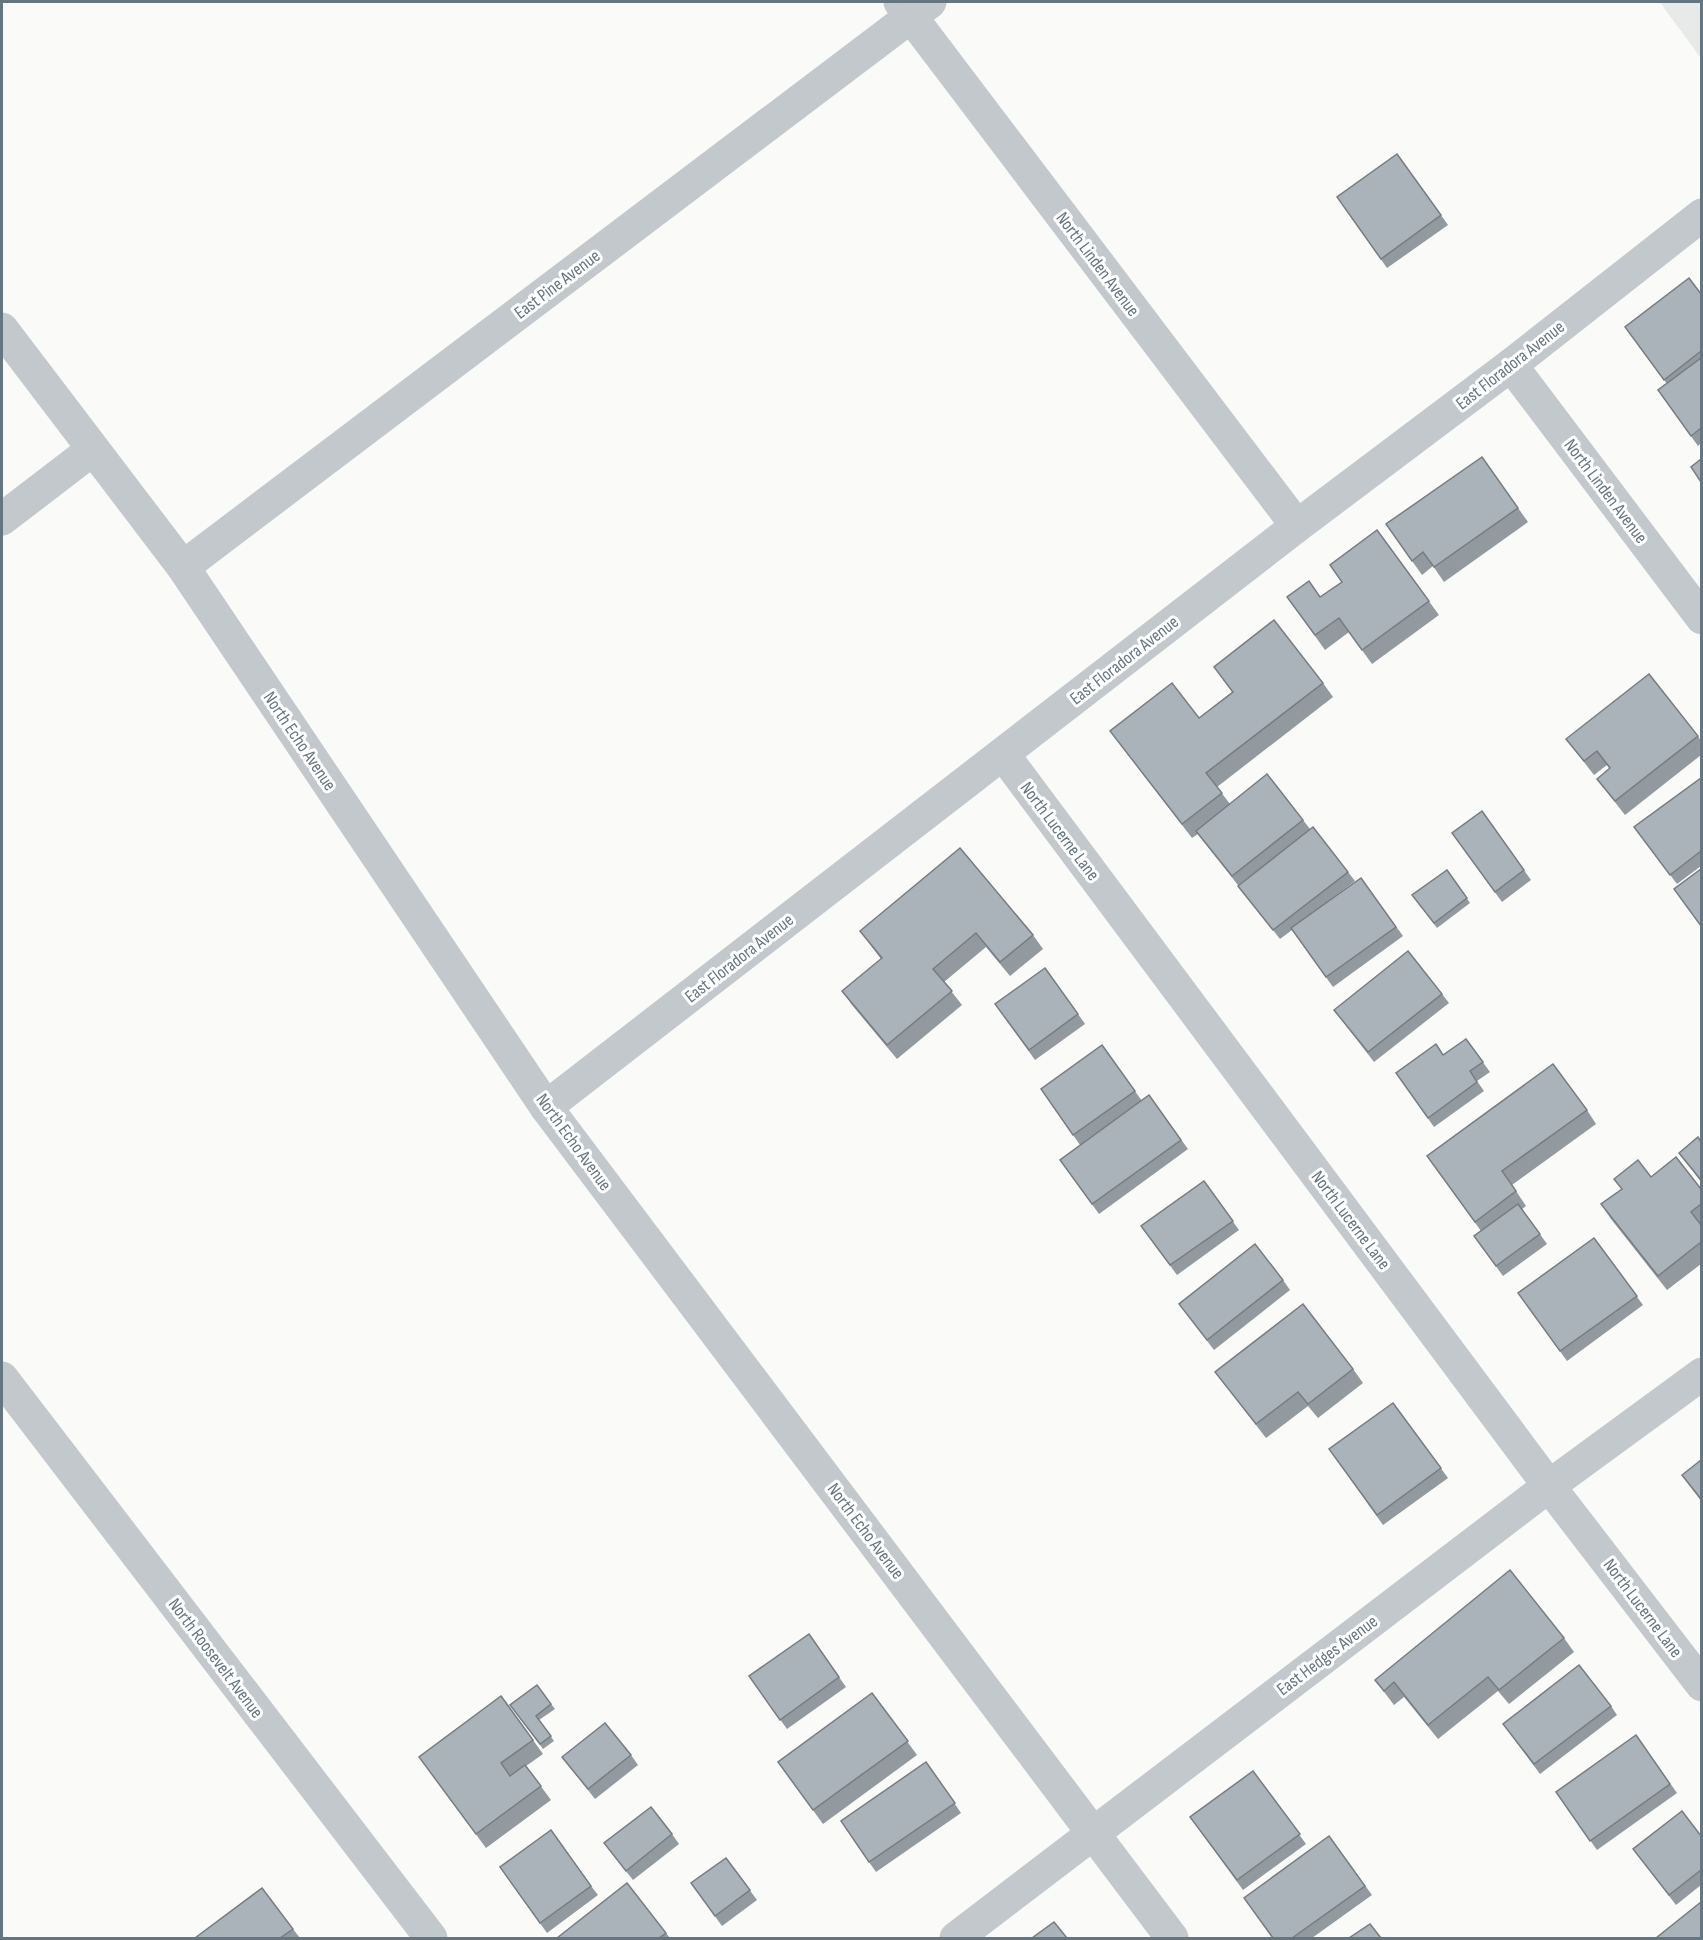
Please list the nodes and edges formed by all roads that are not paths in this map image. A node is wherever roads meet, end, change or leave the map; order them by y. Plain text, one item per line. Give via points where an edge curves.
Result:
1 (914, 6) edge
2 (1701, 215) edge
3 (2, 329) edge
4 (1511, 365) junction
5 (92, 450) junction
6 (2, 519) edge
7 (1297, 526) junction
8 (183, 567) junction
9 (1701, 618) edge
10 (1003, 754) junction
11 (546, 1107) junction
12 (1701, 1374) edge
13 (2, 1378) edge
14 (1550, 1486) junction
15 (1701, 1685) edge
16 (1093, 1833) junction
17 (430, 1938) edge
18 (956, 1938) edge
19 (1172, 1938) edge

1 - 7 street, North Linden Avenue
1 - 8 street, East Pine Avenue
2 - 4 street, East Floradora Avenue
3 - 5 street, North Echo Avenue
4 - 7 street, East Floradora Avenue
4 - 9 street, North Linden Avenue
5 - 6 street
5 - 8 street, North Echo Avenue
7 - 10 street, East Floradora Avenue
8 - 11 street, North Echo Avenue
10 - 11 street, East Floradora Avenue
10 - 14 street, North Lucerne Lane
11 - 16 street, North Echo Avenue
12 - 14 street, East Hedges Avenue
13 - 17 street, North Roosevelt Avenue
14 - 15 street, North Lucerne Lane
14 - 16 street, East Hedges Avenue
16 - 18 street, East Hedges Avenue
16 - 19 street, North Echo Avenue

